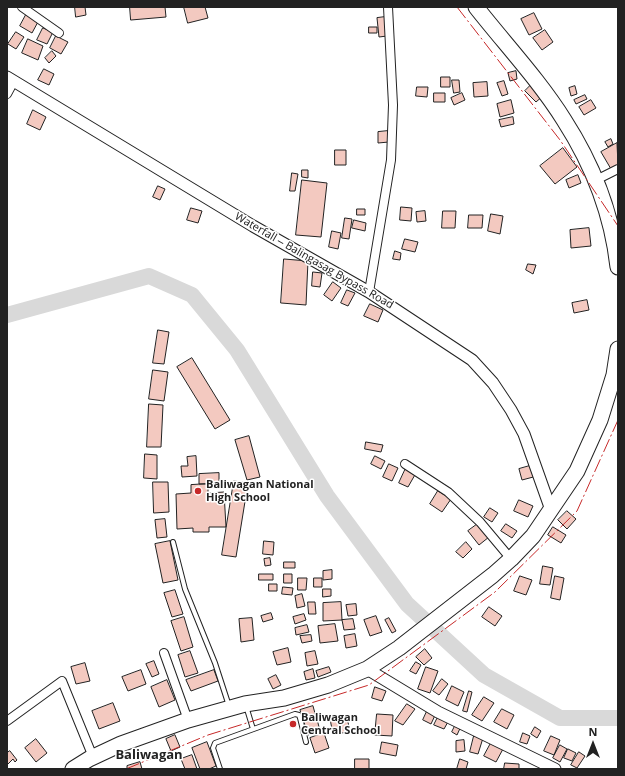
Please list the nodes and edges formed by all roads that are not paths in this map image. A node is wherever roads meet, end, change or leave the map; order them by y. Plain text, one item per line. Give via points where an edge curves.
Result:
1 (22, 7) edge
2 (388, 7) edge
3 (476, 7) edge
4 (59, 33) dead end
5 (10, 79) edge
6 (7, 94) edge
7 (618, 169) edge
8 (596, 180) junction
9 (618, 267) edge
10 (369, 292) junction
11 (618, 349) edge
12 (405, 464) dead end
13 (551, 510) junction
14 (173, 542) dead end
15 (511, 559) junction
16 (164, 653) dead end
17 (367, 669) junction
18 (245, 704) junction
19 (230, 708) junction
20 (188, 720) junction
21 (7, 721) edge
22 (253, 729) junction
23 (306, 742) dead end
24 (85, 764) edge
25 (220, 769) edge
26 (555, 769) edge

1 - 4 street
2 - 10 street via 393,130 391,160
3 - 8 highway via 544,91 564,120
5 - 6 street
5 - 10 main road, Waterfall ‒ Balingasag Bypass Road via 253,226
7 - 8 street
8 - 9 highway via 605,202
10 - 13 main road, Waterfall ‒ Balingasag Bypass Road via 472,360 492,383 524,434
11 - 13 highway via 614,375 600,420 577,471
12 - 15 street via 448,492 480,522
13 - 15 highway via 534,536
14 - 19 lane via 186,589 216,663
15 - 17 highway via 399,648
16 - 20 street
17 - 18 highway via 328,686 284,698
17 - 26 main road via 438,712
18 - 19 highway
18 - 22 lane
19 - 20 highway
20 - 24 highway via 136,738
21 - 24 street via 62,681
22 - 23 lane via 298,714
22 - 25 lane via 215,743 213,748

